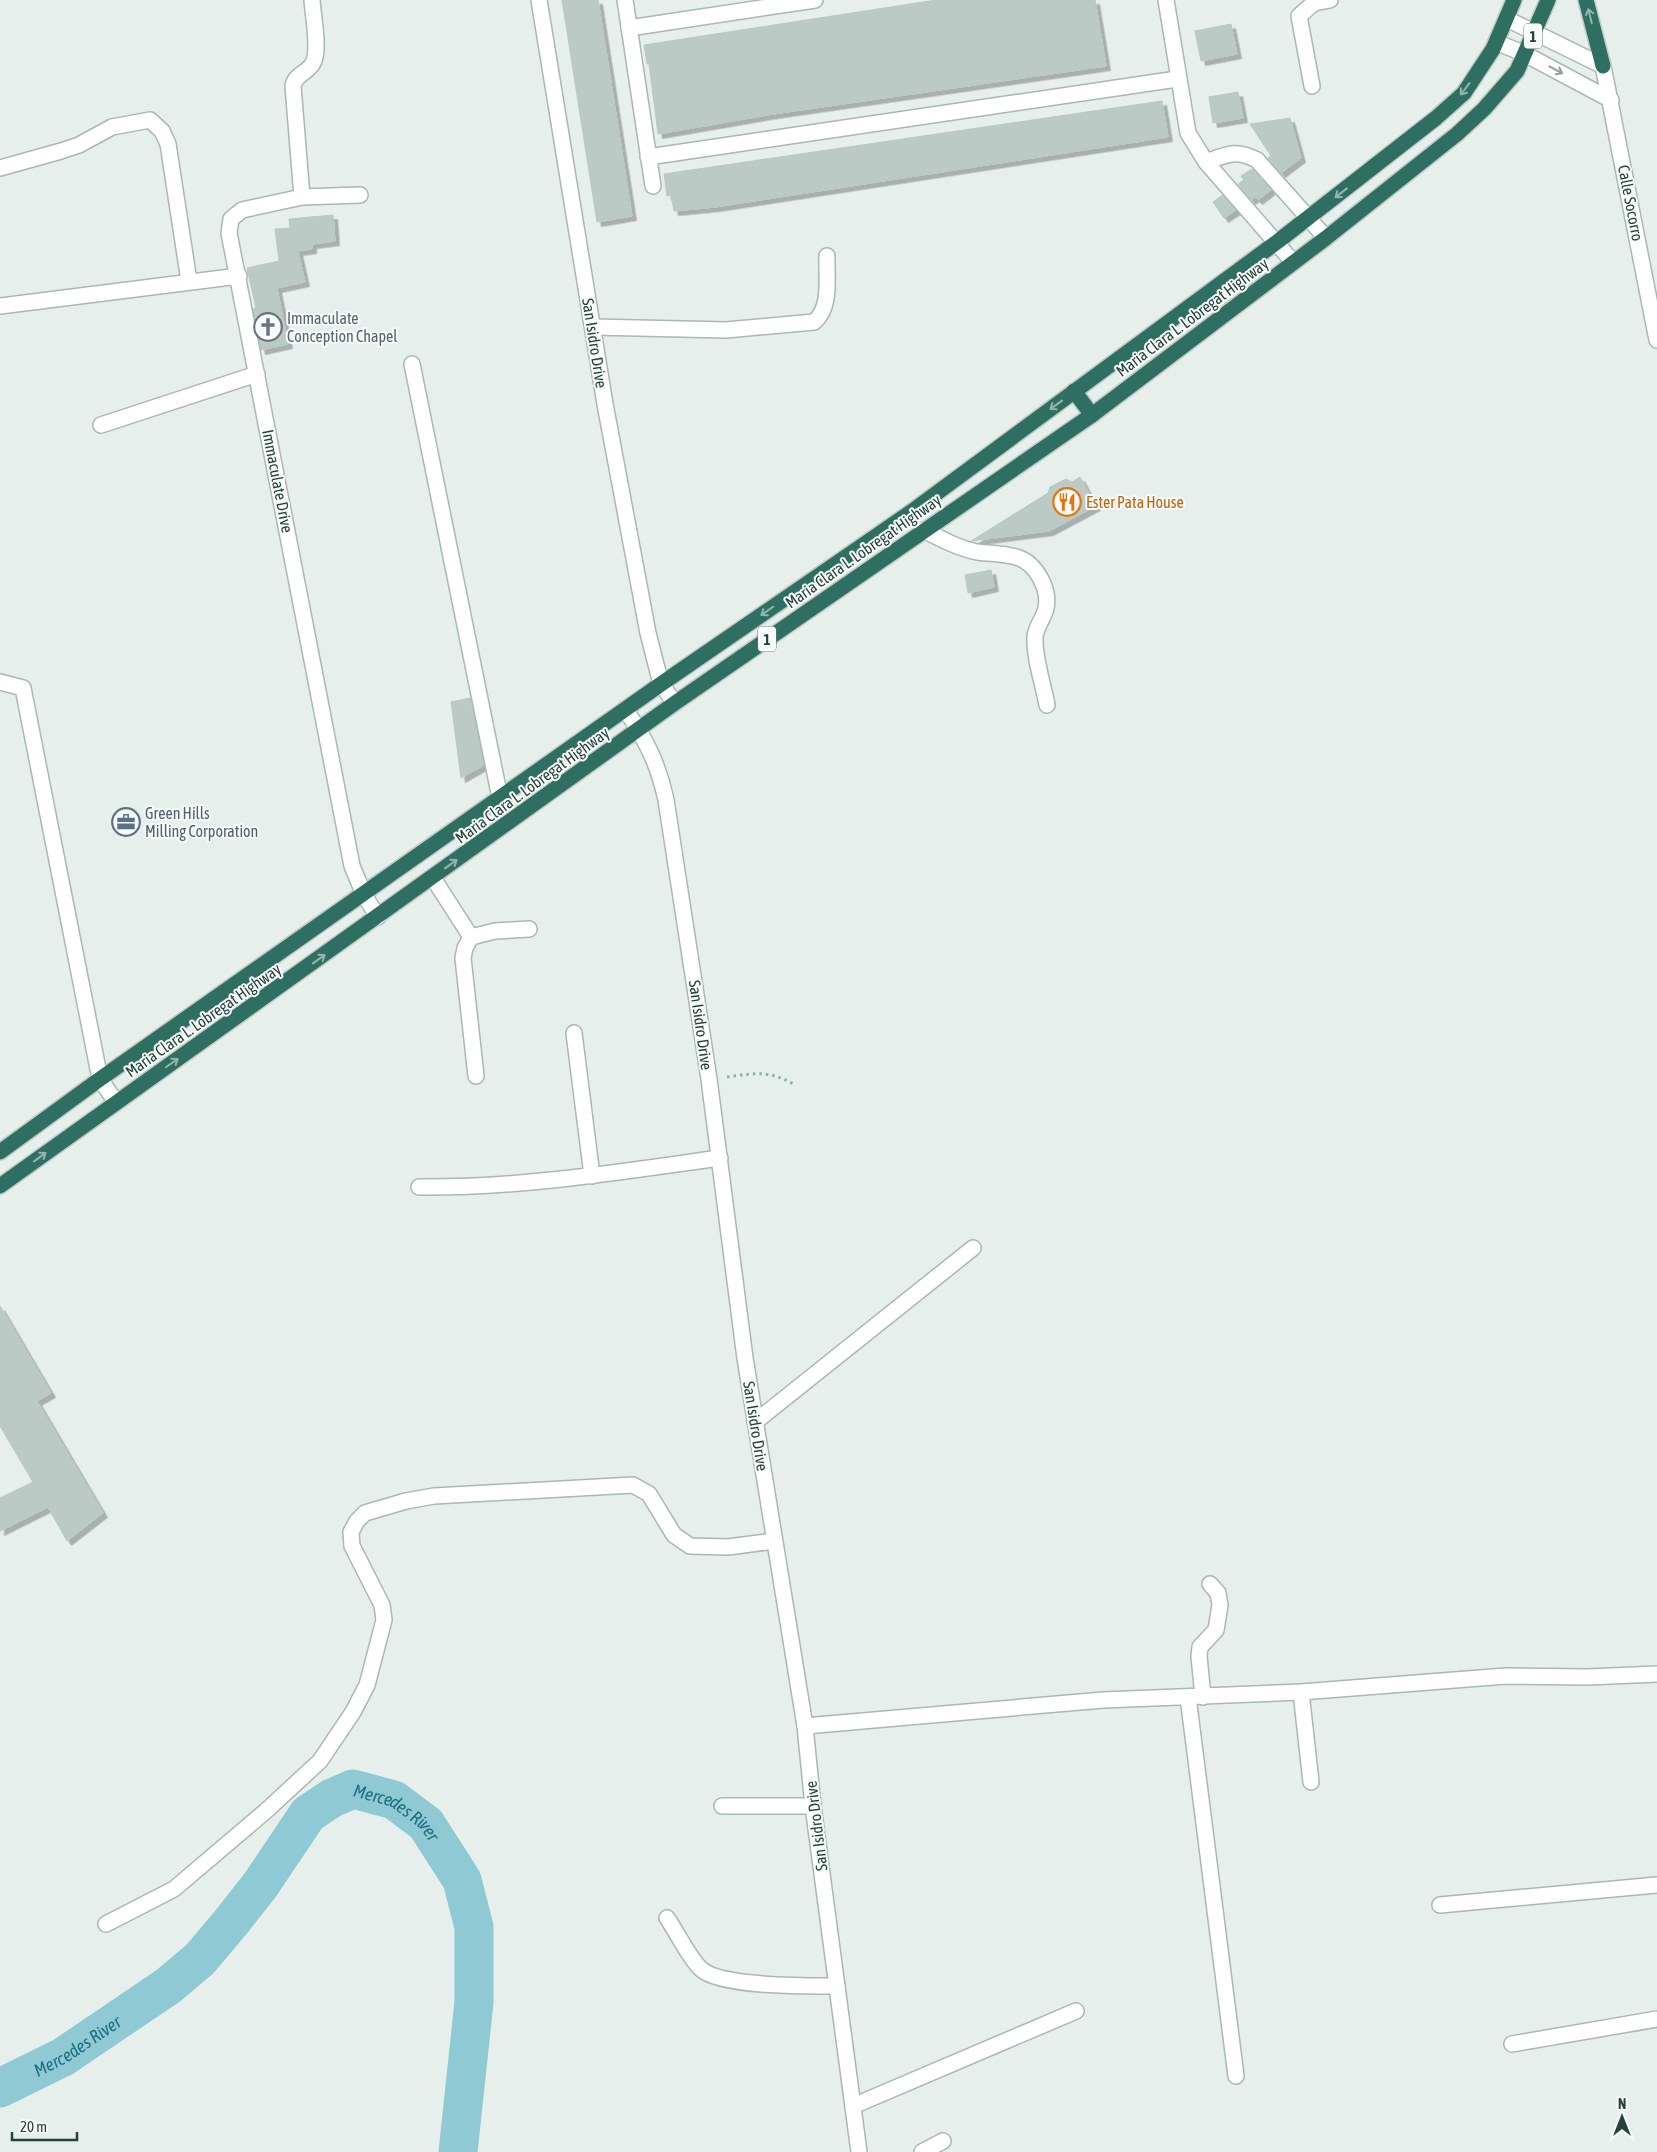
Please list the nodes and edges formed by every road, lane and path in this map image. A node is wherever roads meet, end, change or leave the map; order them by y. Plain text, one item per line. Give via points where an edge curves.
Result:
1 (312, 0) edge
2 (539, 0) edge
3 (625, 0) edge
4 (815, 0) edge
5 (1166, 0) edge
6 (1330, 0) edge
7 (1514, 0) edge
8 (1548, 0) edge
9 (1586, 0) edge
10 (1507, 19) junction
11 (629, 28) junction
12 (1534, 33) junction
13 (1496, 42) junction
14 (1525, 54) junction
15 (1603, 66) junction
16 (1177, 79) junction
17 (1312, 86) dead end
18 (1611, 100) junction
19 (648, 157) junction
20 (1206, 162) junction
21 (0, 168) edge
22 (653, 186) dead end
23 (360, 195) dead end
24 (302, 197) junction
25 (1309, 218) junction
26 (1326, 238) junction
27 (1277, 242) junction
28 (827, 256) dead end
29 (1293, 262) junction
30 (239, 276) junction
31 (189, 281) junction
32 (0, 306) edge
33 (593, 328) junction
34 (1657, 340) edge
35 (412, 364) dead end
36 (257, 374) junction
37 (1074, 391) junction
38 (1092, 414) junction
39 (101, 425) dead end
40 (924, 530) junction
41 (0, 682) edge
42 (661, 684) junction
43 (675, 703) junction
44 (1047, 705) dead end
45 (625, 709) junction
46 (639, 729) junction
47 (500, 798) junction
48 (432, 878) junction
49 (364, 895) junction
50 (378, 917) junction
51 (529, 928) dead end
52 (471, 937) junction
53 (277, 956) junction
54 (293, 978) junction
55 (574, 1033) dead end
56 (476, 1076) dead end
57 (100, 1079) junction
58 (709, 1079) junction
59 (795, 1085) dead end
60 (116, 1102) junction
61 (0, 1152) edge
62 (720, 1158) junction
63 (592, 1176) junction
64 (0, 1186) edge
65 (418, 1187) dead end
66 (973, 1248) dead end
67 (756, 1422) junction
68 (774, 1541) junction
69 (1210, 1584) dead end
70 (1657, 1674) edge
71 (1301, 1692) junction
72 (1196, 1697) junction
73 (805, 1726) junction
74 (1312, 1782) dead end
75 (722, 1806) dead end
76 (813, 1806) junction
77 (1657, 1884) edge
78 (1440, 1905) dead end
79 (667, 1918) dead end
80 (106, 1924) dead end
81 (837, 1986) junction
82 (1076, 2011) dead end
83 (1657, 2020) edge
84 (1512, 2044) dead end
85 (1236, 2076) dead end
86 (853, 2106) junction
87 (942, 2141) dead end
88 (859, 2152) edge
89 (922, 2152) edge

1 - 24 street via 316,55 311,67 298,76 293,86
2 - 33 street, San Isidro Drive
3 - 11 street
4 - 11 street
5 - 16 street
6 - 17 street via 1314,3 1298,16
7 - 10 highway, Maria Clara L. Lobregat Highway / 1
8 - 12 highway, Maria Clara L. Lobregat Highway / 1
15 -> 9 highway
10 - 12 street
10 - 13 highway, Maria Clara L. Lobregat Highway / 1
11 - 19 street
12 - 14 highway, Maria Clara L. Lobregat Highway / 1
12 - 15 street
13 - 14 street
13 -> 25 highway, Maria Clara L. Lobregat Highway / 1 via 1464,93
14 -> 18 street
14 - 26 highway, Maria Clara L. Lobregat Highway / 1 via 1517,71 1457,134
15 - 18 street, Calle Socorro
16 - 19 street
16 - 20 street via 1188,134
18 - 34 street, Calle Socorro
19 - 22 street
20 - 25 street via 1232,153 1244,153 1257,160
20 - 27 street
21 - 31 street via 61,152 112,127 150,120 162,131 168,144
23 - 24 street, Immaculate Drive
24 - 30 street, Immaculate Drive via 242,210 231,219 229,233
25 - 26 street
25 - 27 highway, Maria Clara L. Lobregat Highway / 1
26 - 29 highway, Maria Clara L. Lobregat Highway / 1
27 - 29 street
27 - 37 highway, Maria Clara L. Lobregat Highway / 1
28 - 33 street via 826,303 822,315 814,322 726,330
29 - 38 highway, Maria Clara L. Lobregat Highway / 1
30 - 31 street
30 - 36 street, Immaculate Drive
31 - 32 street
33 - 42 street, San Isidro Drive via 646,623
35 - 47 street
36 - 39 street
36 - 49 street, Immaculate Drive via 344,832 352,866
37 - 38 highway
37 -> 42 highway, Maria Clara L. Lobregat Highway / 1 via 910,512
38 - 40 highway, Maria Clara L. Lobregat Highway / 1
40 - 43 highway, Maria Clara L. Lobregat Highway / 1
40 - 44 street via 978,552 999,552 1020,558 1037,572 1044,586 1047,607 1035,636
41 - 57 street via 23,688
42 - 43 street
42 - 45 highway, Maria Clara L. Lobregat Highway / 1
43 - 46 highway, Maria Clara L. Lobregat Highway / 1
45 - 46 street, San Isidro Drive
45 - 47 highway, Maria Clara L. Lobregat Highway / 1
48 -> 46 highway, Maria Clara L. Lobregat Highway / 1
46 - 58 street, San Isidro Drive via 657,763 666,800
47 - 49 highway, Maria Clara L. Lobregat Highway / 1
48 - 50 highway, Maria Clara L. Lobregat Highway / 1
48 - 52 street
49 - 50 street, Immaculate Drive
49 - 53 highway, Maria Clara L. Lobregat Highway / 1
54 -> 50 highway, Maria Clara L. Lobregat Highway / 1
51 - 52 street
52 - 56 street via 464,948 463,958
53 - 54 highway
53 - 57 highway, Maria Clara L. Lobregat Highway / 1
60 -> 54 highway, Maria Clara L. Lobregat Highway / 1
55 - 63 street
57 - 60 street
57 - 61 highway, Maria Clara L. Lobregat Highway / 1
58 - 59 path via 754,1073 774,1074
58 - 62 street, San Isidro Drive
64 -> 60 highway, Maria Clara L. Lobregat Highway / 1
62 - 63 street
62 - 67 street, San Isidro Drive
63 - 65 street
66 - 67 street
67 - 68 street, San Isidro Drive
68 - 73 street, San Isidro Drive
68 - 80 street via 728,1547 690,1546 674,1535 649,1494 632,1485 434,1496 365,1513 350,1532 352,1546 382,1605 384,1620 367,1685 353,1712 320,1761 213,1858 174,1889
69 - 72 street via 1218,1592 1220,1605 1216,1630 1200,1646
70 - 71 street via 1588,1678 1506,1676
71 - 72 street
71 - 74 street
72 - 73 street via 1103,1700
72 - 85 street
73 - 76 street, San Isidro Drive
75 - 76 street
76 - 81 street, San Isidro Drive
77 - 78 street
79 - 81 street via 700,1969 713,1977 792,1986
81 - 86 street, San Isidro Drive
82 - 86 street
83 - 84 street
86 - 88 street, San Isidro Drive
87 - 89 street

